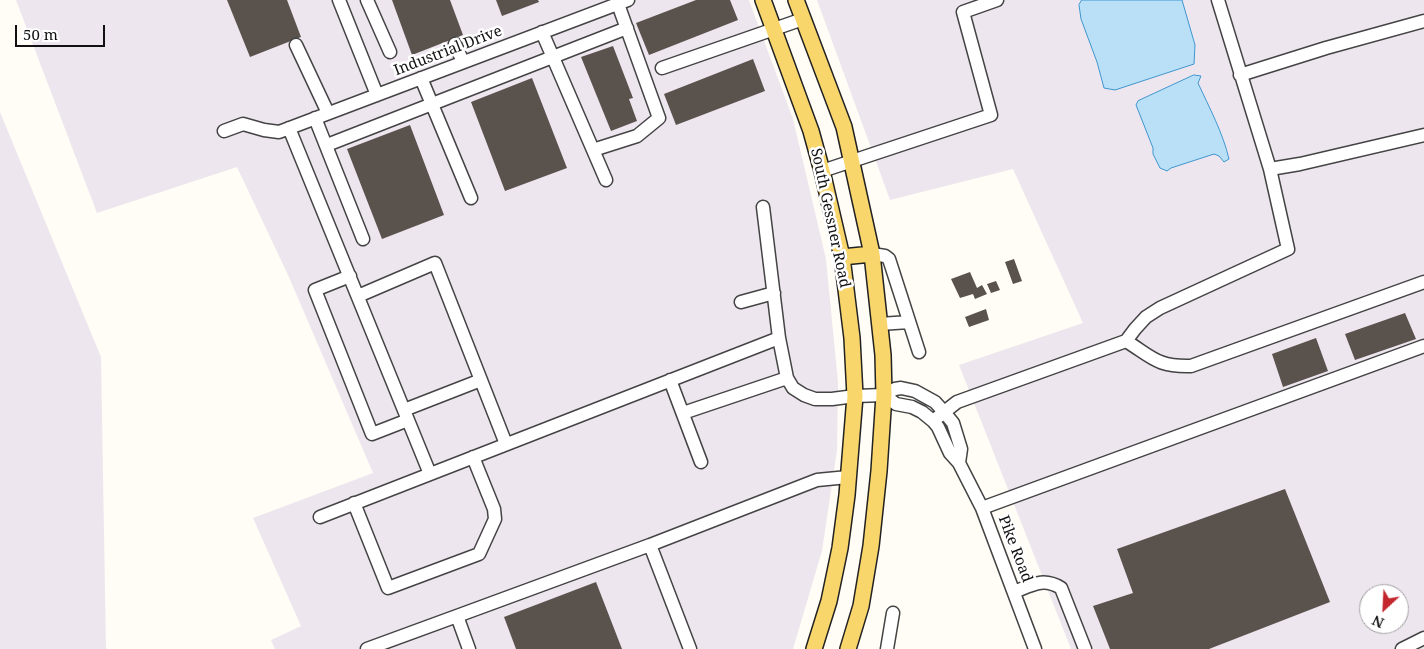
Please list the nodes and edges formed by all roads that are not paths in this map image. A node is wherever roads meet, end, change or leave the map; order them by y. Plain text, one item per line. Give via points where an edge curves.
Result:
1 (340, 0) edge
2 (367, 0) edge
3 (763, 0) edge
4 (796, 0) edge
5 (996, 0) edge
6 (1218, 0) edge
7 (623, 2) edge
8 (803, 19) junction
9 (1424, 21) edge
10 (627, 28) junction
11 (774, 28) junction
12 (542, 32) junction
13 (454, 44) dead end
14 (296, 45) dead end
15 (390, 52) dead end
16 (552, 57) junction
17 (463, 62) junction
18 (662, 68) dead end
19 (1240, 75) junction
20 (421, 78) junction
21 (377, 95) junction
22 (432, 104) junction
23 (328, 113) junction
24 (315, 118) junction
25 (284, 130) junction
26 (224, 131) dead end
27 (1424, 135) edge
28 (327, 146) junction
29 (593, 150) junction
30 (852, 162) junction
31 (1270, 169) junction
32 (822, 171) junction
33 (606, 180) dead end
34 (471, 198) dead end
35 (763, 207) dead end
36 (363, 239) dead end
37 (872, 254) junction
38 (842, 257) junction
39 (350, 276) junction
40 (1424, 282) edge
41 (774, 293) junction
42 (358, 296) junction
43 (741, 302) dead end
44 (909, 322) junction
45 (880, 324) junction
46 (779, 338) junction
47 (1126, 341) junction
48 (1424, 346) edge
49 (919, 352) dead end
50 (787, 378) junction
51 (481, 380) junction
52 (670, 380) junction
53 (884, 394) junction
54 (855, 396) junction
55 (944, 412) junction
56 (683, 413) junction
57 (406, 415) junction
58 (933, 421) junction
59 (506, 444) junction
60 (473, 457) junction
61 (702, 462) dead end
62 (959, 463) junction
63 (430, 474) junction
64 (848, 477) junction
65 (354, 504) junction
66 (982, 508) junction
67 (320, 517) dead end
68 (650, 545) junction
69 (1014, 592) junction
70 (893, 613) dead end
71 (457, 616) junction
72 (1424, 638) edge
73 (368, 649) edge
74 (469, 649) edge
75 (690, 649) edge
76 (814, 649) edge
77 (848, 649) edge
78 (887, 649) edge
79 (1035, 649) edge
80 (1084, 649) edge
81 (1402, 649) edge

1 - 21 street
2 - 15 street
3 - 11 main road, South Gessner Road
4 - 8 main road, South Gessner Road
5 - 30 street via 963,12 991,115
6 - 19 street
7 - 10 street
7 - 12 street, Industrial Drive
8 - 11 street
8 - 30 main road, South Gessner Road via 844,127
9 - 19 street
10 - 16 street
10 - 29 street via 659,118 637,136
11 - 18 street
11 - 32 main road, South Gessner Road via 811,130
12 - 16 street
12 - 17 street, Industrial Drive
13 - 17 street
14 - 23 street
16 - 22 street
16 - 29 street
17 - 20 street, Industrial Drive
19 - 31 street
20 - 21 street, Industrial Drive
20 - 22 street
21 - 23 street, Industrial Drive
22 - 28 street
22 - 34 street
23 - 24 street, Industrial Drive
24 - 25 street, Industrial Drive
24 - 28 street
25 - 26 street via 264,130 243,124
25 - 39 street
27 - 31 street
28 - 36 street
29 - 33 street
30 - 32 street
30 - 37 main road, South Gessner Road
31 - 47 street via 1288,249 1160,308 1146,317
32 - 38 main road, South Gessner Road
35 - 41 street
37 - 38 main road
37 - 44 street via 889,259
37 - 45 main road, South Gessner Road
38 - 54 main road, South Gessner Road
39 - 42 street
39 - 57 street via 316,290 372,434
40 - 47 street via 1191,366 1165,365
41 - 43 street
41 - 46 street
42 - 51 street via 434,264
42 - 57 street
44 - 45 street
44 - 49 street
45 - 53 main road, South Gessner Road
46 - 50 street
46 - 52 street
47 - 55 street via 957,402
48 - 66 street
50 - 54 street, Pike Road via 793,388 815,398
50 - 56 street
51 - 57 street
51 - 59 street
52 - 56 street
52 - 59 street
53 - 54 street, Pike Road
53 - 55 street, Pike Road via 901,388 915,391 935,402
53 - 58 street, Pike Road via 896,404 912,407
53 - 77 main road, South Gessner Road via 871,546 861,606
54 - 64 main road, South Gessner Road
55 - 58 street
55 - 62 street, Pike Road via 953,423 961,449
56 - 61 street
57 - 63 street
58 - 62 street, Pike Road
59 - 60 street
60 - 63 street
60 - 65 street via 495,519 479,554 388,588
62 - 66 street, Pike Road
63 - 65 street
64 - 68 street via 817,480
64 - 76 main road, South Gessner Road via 840,548 829,601
65 - 67 street
66 - 69 street, Pike Road
68 - 71 street
68 - 75 street
69 - 79 street, Pike Road
69 - 80 street via 1047,581 1061,588
70 - 78 street
71 - 73 street
71 - 74 street
72 - 81 street

